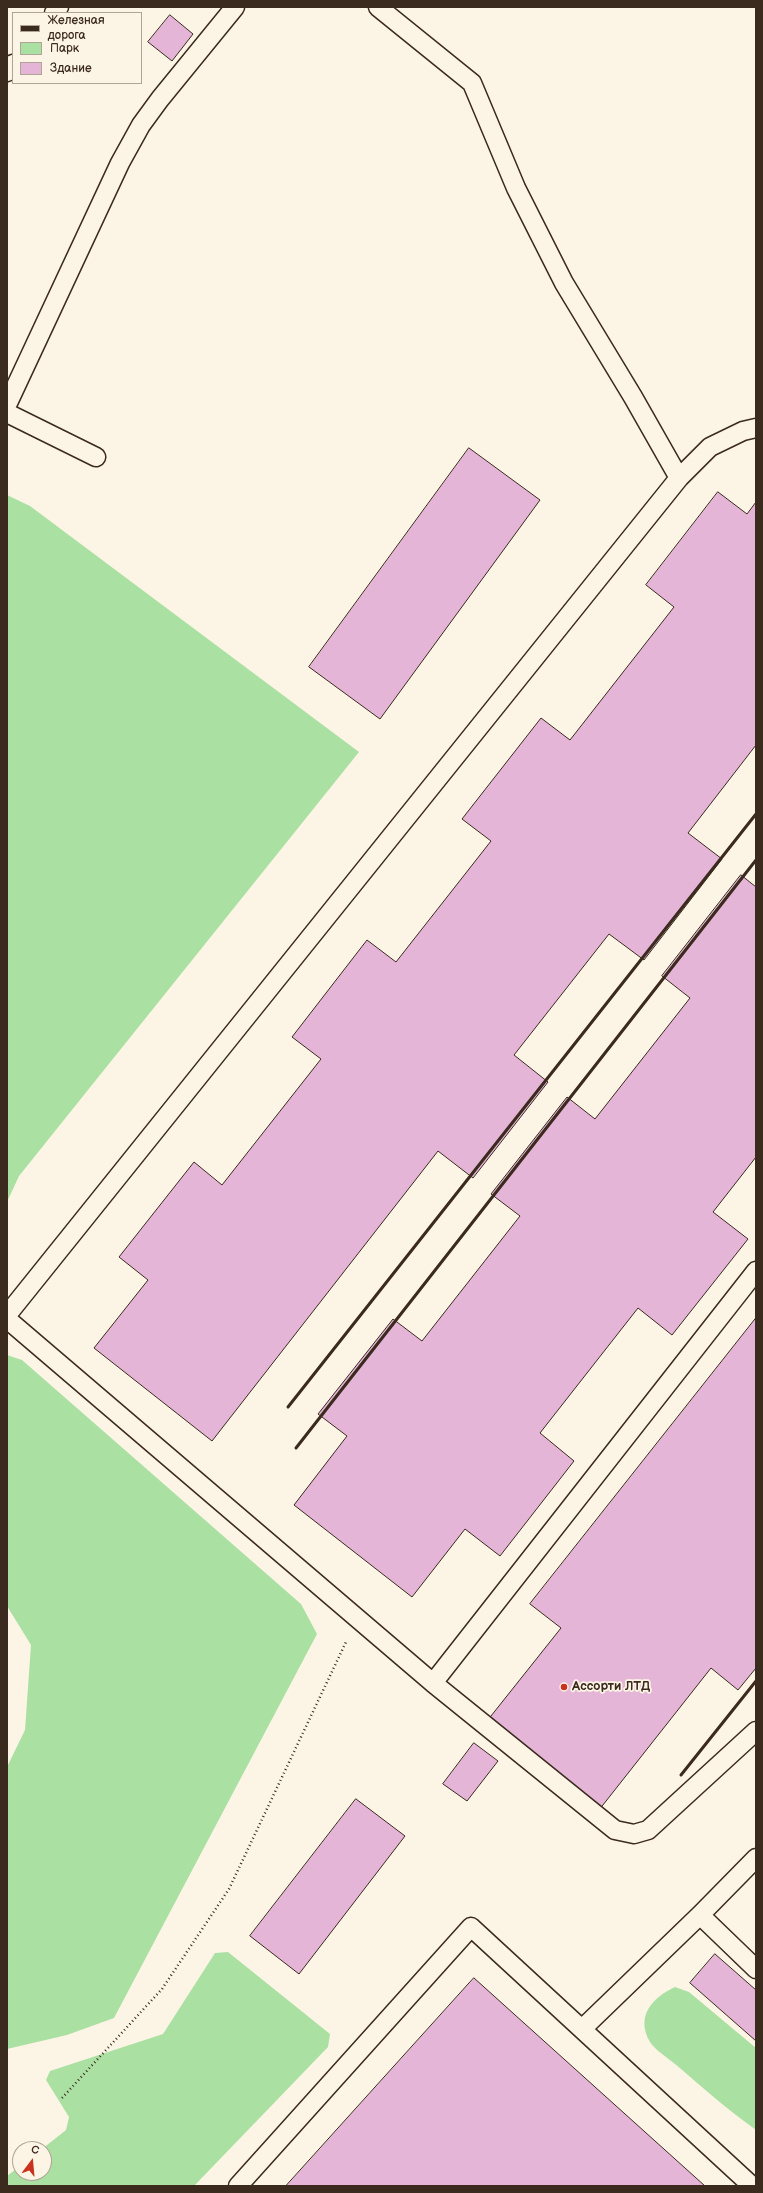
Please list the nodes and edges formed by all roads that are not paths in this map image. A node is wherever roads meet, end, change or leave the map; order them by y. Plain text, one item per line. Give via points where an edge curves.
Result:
1 (235, 7) edge
2 (378, 7) edge
3 (7, 405) edge
4 (7, 413) edge
5 (756, 428) edge
6 (96, 458) dead end
7 (679, 478) junction
8 (756, 1272) edge
9 (7, 1315) edge
10 (7, 1319) edge
11 (433, 1683) junction
12 (756, 1731) edge
13 (756, 1858) edge
14 (700, 1915) junction
15 (756, 1969) edge
16 (582, 2030) junction
17 (238, 2186) edge
18 (752, 2186) edge

1 - 3 lane via 141,125 120,162
2 - 7 lane via 472,83 516,188 564,283 633,396
4 - 6 lane
5 - 7 lane via 743,431 710,447
7 - 9 lane
8 - 11 lane
10 - 11 lane
11 - 12 lane via 615,1830 634,1834 648,1830
13 - 14 lane
14 - 15 lane
14 - 16 lane
16 - 17 lane via 471,1927
16 - 18 lane

